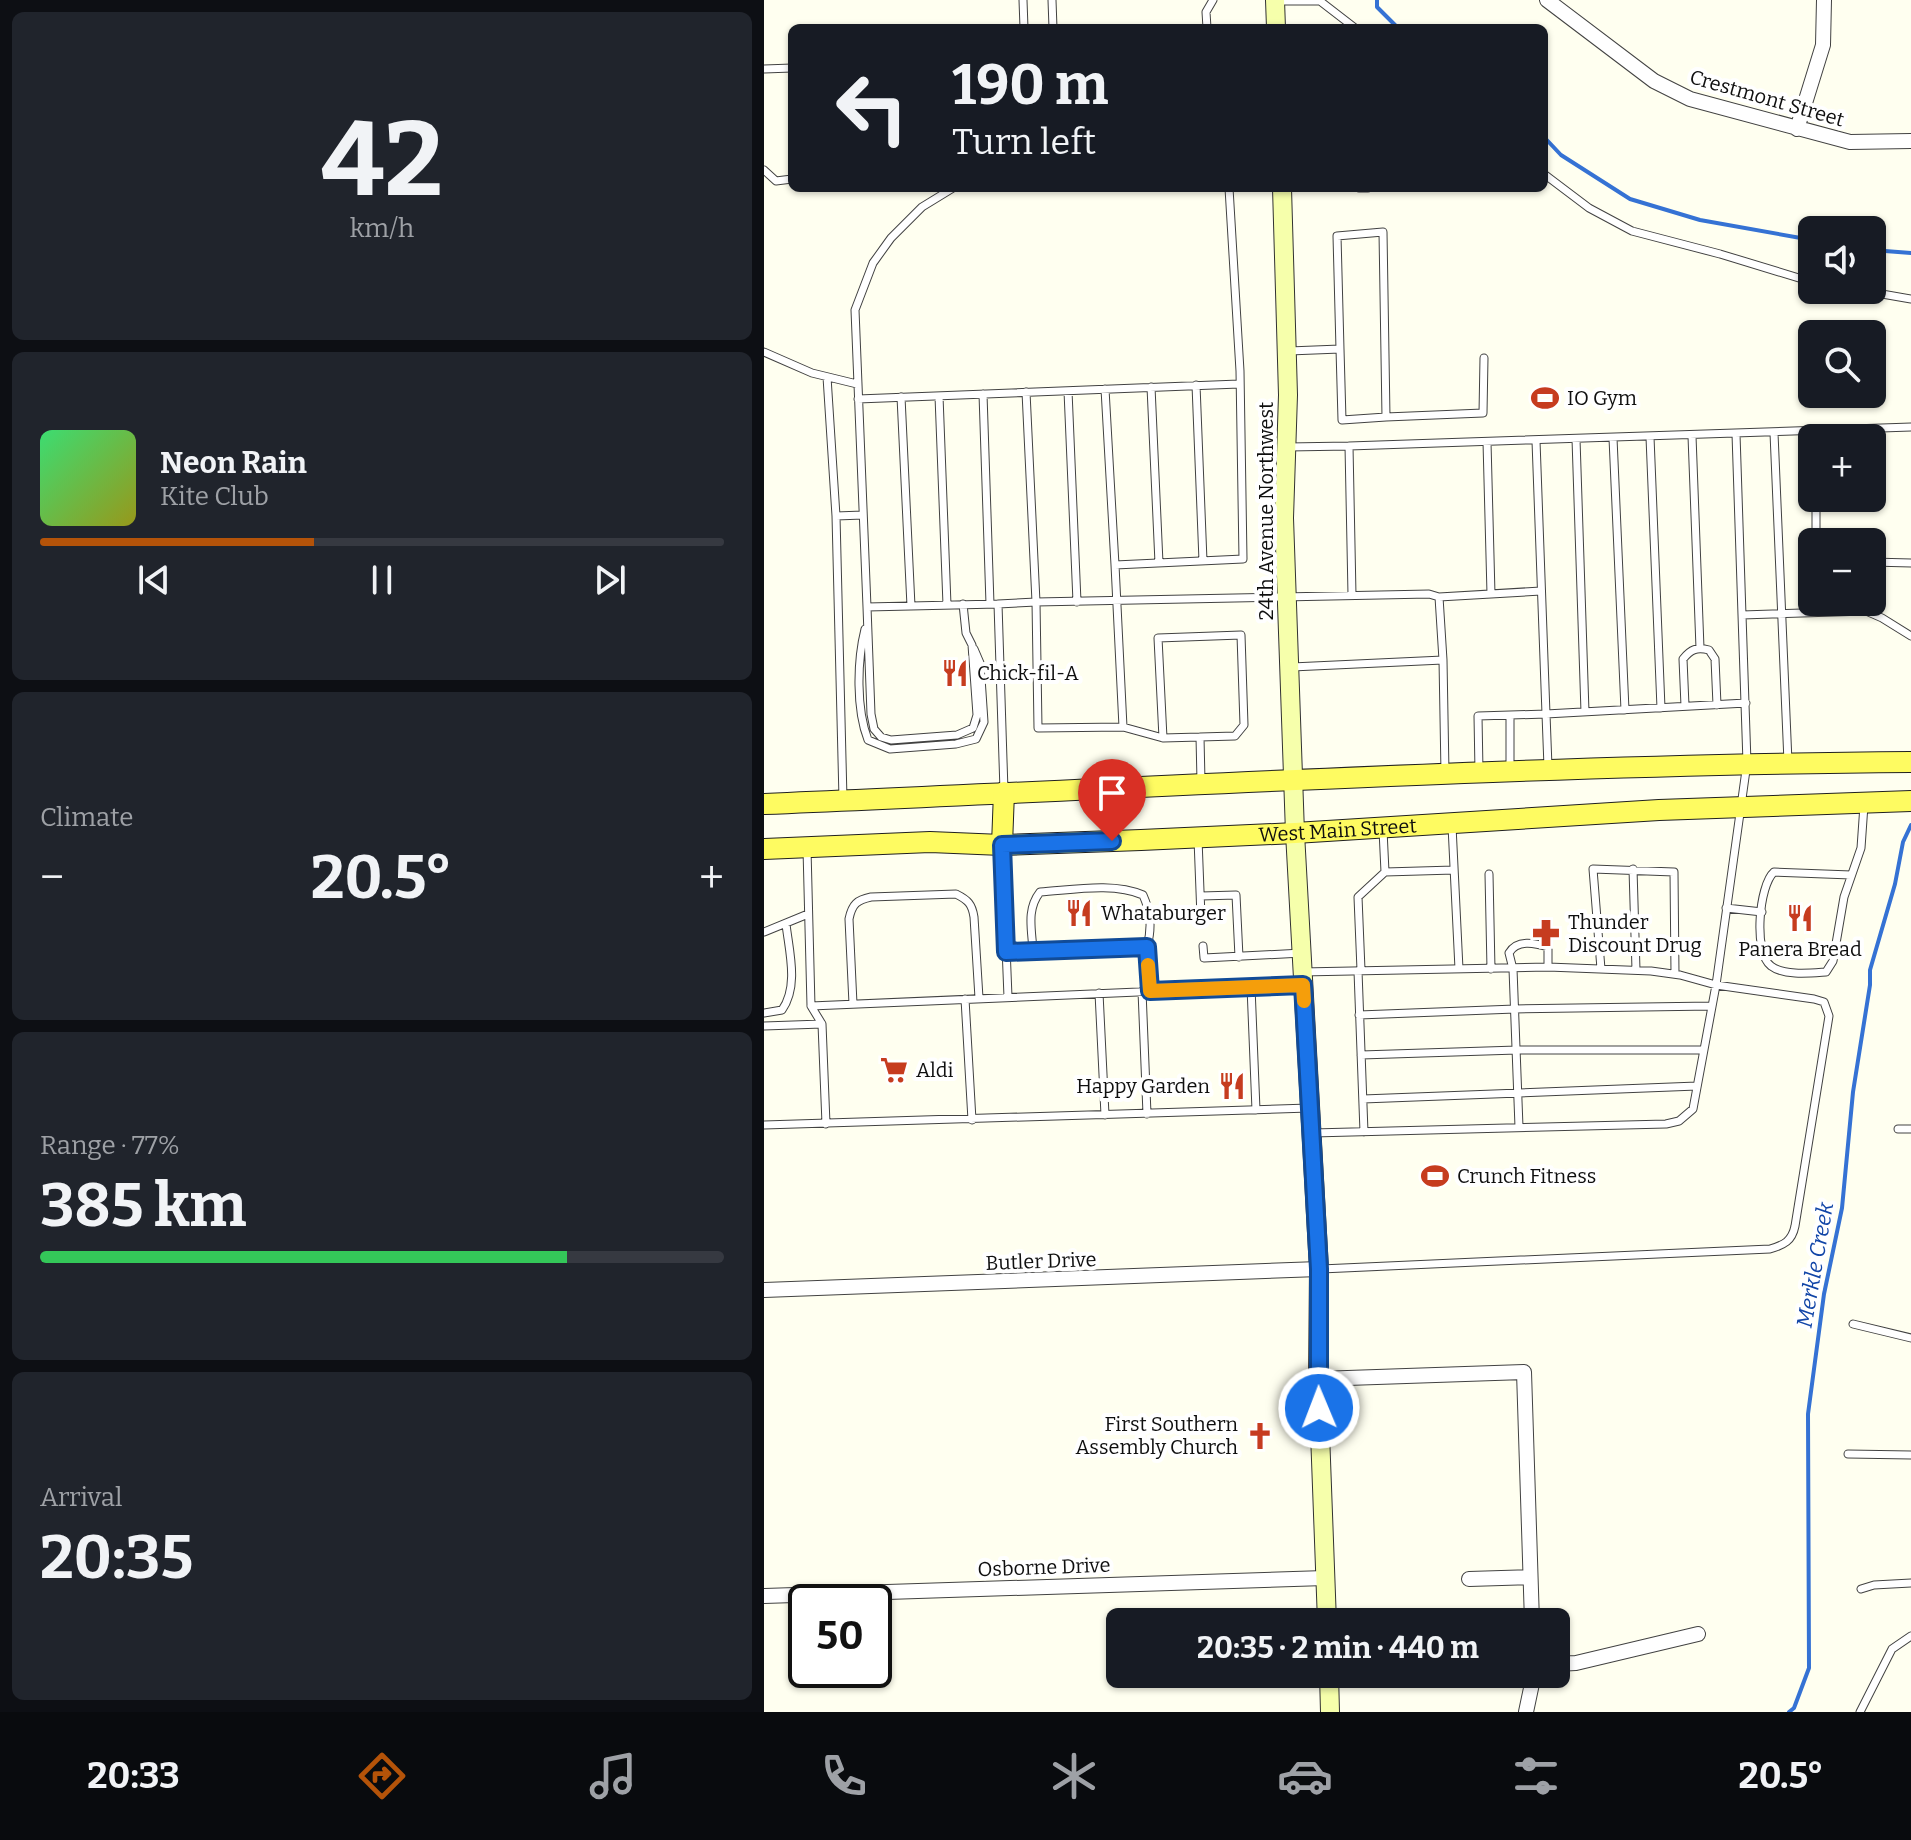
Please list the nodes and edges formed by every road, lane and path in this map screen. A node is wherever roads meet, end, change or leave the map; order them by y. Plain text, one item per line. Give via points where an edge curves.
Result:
1 (1023, 0) edge
2 (1052, 0) edge
3 (1213, 0) edge
4 (1275, 0) edge
5 (1320, 0) edge
6 (1547, 0) edge
7 (1824, 0) edge
8 (1024, 24) edge
9 (1053, 24) edge
10 (1207, 24) edge
11 (1276, 24) edge
12 (1350, 24) edge
13 (788, 68) edge
14 (764, 69) edge
15 (1797, 129) junction
16 (1911, 141) edge
17 (764, 170) edge
18 (1548, 177) edge
19 (788, 180) edge
20 (946, 192) edge
21 (1229, 192) edge
22 (1282, 192) edge
23 (1798, 278) edge
24 (1886, 295) edge
25 (1911, 299) edge
26 (1340, 349) junction
27 (1287, 351) junction
28 (764, 352) edge
29 (1484, 358) dead end
30 (827, 377) junction
31 (857, 384) junction
32 (1239, 384) junction
33 (1196, 385) junction
34 (1151, 387) junction
35 (1105, 389) junction
36 (1068, 391) junction
37 (1026, 392) junction
38 (983, 394) junction
39 (939, 396) junction
40 (901, 397) junction
41 (858, 399) junction
42 (1386, 417) junction
43 (1911, 427) edge
44 (1886, 429) edge
45 (1774, 433) junction
46 (1736, 434) junction
47 (1798, 434) edge
48 (1692, 436) junction
49 (1650, 437) junction
50 (1613, 438) junction
51 (1576, 439) junction
52 (1536, 441) junction
53 (1487, 442) junction
54 (1349, 446) junction
55 (1286, 447) junction
56 (863, 515) junction
57 (836, 516) junction
58 (1203, 561) junction
59 (1886, 562) edge
60 (1159, 563) junction
61 (1911, 563) edge
62 (1115, 565) junction
63 (1541, 591) junction
64 (1491, 594) junction
65 (1352, 595) junction
66 (1288, 597) junction
67 (1439, 597) junction
68 (1117, 601) junction
69 (1036, 602) junction
70 (1077, 602) junction
71 (963, 604) junction
72 (994, 604) junction
73 (947, 605) junction
74 (911, 606) junction
75 (867, 607) junction
76 (1781, 614) junction
77 (1742, 615) junction
78 (1911, 636) edge
79 (1700, 648) junction
80 (1443, 660) junction
81 (1290, 668) junction
82 (1746, 703) junction
83 (1717, 705) junction
84 (1685, 706) junction
85 (1661, 708) junction
86 (1625, 710) junction
87 (1585, 712) junction
88 (1546, 714) junction
89 (1510, 715) junction
90 (1123, 727) junction
91 (1200, 737) junction
92 (1163, 738) junction
93 (1911, 762) edge
94 (1747, 763) junction
95 (1788, 763) junction
96 (1548, 771) junction
97 (1510, 772) junction
98 (1479, 773) junction
99 (1445, 774) junction
100 (1295, 780) junction
101 (1201, 784) junction
102 (1004, 792) junction
103 (844, 801) junction
104 (1911, 801) edge
105 (1864, 803) junction
106 (764, 804) edge
107 (1740, 807) junction
108 (1452, 823) junction
109 (1383, 828) junction
110 (1295, 833) junction
111 (1198, 837) junction
112 (1002, 845) junction
113 (807, 847) junction
114 (764, 849) edge
115 (1633, 869) junction
116 (1454, 870) junction
117 (1385, 872) junction
118 (1489, 874) dead end
119 (1851, 875) junction
120 (1201, 896) junction
121 (1726, 908) junction
122 (1762, 912) junction
123 (808, 914) junction
124 (1201, 917) dead end
125 (786, 924) junction
126 (764, 932) edge
127 (1203, 946) dead end
128 (1147, 947) junction
129 (1033, 951) junction
130 (1006, 952) junction
131 (1239, 957) junction
132 (1548, 967) junction
133 (1459, 969) junction
134 (1491, 969) junction
135 (1513, 969) junction
136 (1601, 969) junction
137 (1302, 970) junction
138 (1360, 970) junction
139 (1636, 970) junction
140 (1675, 974) junction
141 (1716, 985) junction
142 (1251, 987) junction
143 (1146, 991) junction
144 (1099, 993) junction
145 (1008, 997) junction
146 (979, 998) junction
147 (965, 999) junction
148 (853, 1004) junction
149 (811, 1006) junction
150 (1712, 1006) junction
151 (1515, 1009) junction
152 (764, 1013) edge
153 (1359, 1015) junction
154 (822, 1024) junction
155 (764, 1026) edge
156 (1517, 1050) junction
157 (1704, 1050) junction
158 (1361, 1055) junction
159 (1697, 1086) junction
160 (1519, 1092) junction
161 (1363, 1099) junction
162 (1310, 1108) junction
163 (1256, 1110) junction
164 (1147, 1114) junction
165 (1105, 1115) junction
166 (972, 1120) junction
167 (826, 1124) junction
168 (764, 1125) edge
169 (1519, 1127) junction
170 (1898, 1129) dead end
171 (1911, 1129) edge
172 (1364, 1132) junction
173 (1311, 1133) junction
174 (1319, 1269) junction
175 (764, 1290) edge
176 (1853, 1324) dead end
177 (1911, 1338) edge
178 (1318, 1379) junction
179 (1848, 1454) dead end
180 (1911, 1455) edge
181 (1530, 1577) junction
182 (1325, 1578) junction
183 (1469, 1579) dead end
184 (1911, 1583) edge
185 (1861, 1589) dead end
186 (764, 1596) edge
187 (1326, 1608) edge
188 (1531, 1608) edge
189 (1698, 1634) dead end
190 (1911, 1636) edge
191 (1570, 1662) edge
192 (1329, 1688) edge
193 (1531, 1688) edge
194 (1330, 1712) edge
195 (1526, 1712) edge
196 (1860, 1712) edge

1 - 8 lane
2 - 9 lane
3 - 10 lane
4 - 5 lane
4 - 11 main road
5 - 12 lane
6 - 15 street, Crestmont Street via 1674,92
7 - 15 street via 1823,45
13 - 14 lane
15 - 16 street, Crestmont Street via 1850,142
17 - 19 lane via 776,181
18 - 23 lane via 1632,231
20 - 31 lane via 904,223 873,263 854,315
21 - 32 lane
22 - 27 main road, 24th Avenue Northwest
24 - 25 lane
26 - 27 lane
26 - 42 lane via 1342,420
26 - 42 lane via 1337,236 1383,232
27 - 55 main road, 24th Avenue Northwest
28 - 30 lane
29 - 42 lane via 1483,413
30 - 31 lane
30 - 57 lane
31 - 41 lane
32 - 33 lane
32 - 58 lane via 1243,559
33 - 34 lane
33 - 58 lane
34 - 35 lane
34 - 60 lane
35 - 36 lane
35 - 62 lane
36 - 37 lane
36 - 70 lane
37 - 38 lane
37 - 69 lane
38 - 39 lane
38 - 72 lane
39 - 40 lane
39 - 73 lane
40 - 41 lane
40 - 74 lane
41 - 56 lane
43 - 44 lane
45 - 46 lane
45 - 47 lane
45 - 76 lane
46 - 48 lane
46 - 77 lane
48 - 49 lane
48 - 79 lane
49 - 50 lane
49 - 85 lane
50 - 51 lane
50 - 86 lane
51 - 52 lane
51 - 87 lane
52 - 53 lane
52 - 63 lane
53 - 54 lane
53 - 64 lane
54 - 55 lane
54 - 65 lane
55 - 66 main road, 24th Avenue Northwest
56 - 57 lane
56 - 75 lane
57 - 103 lane
58 - 60 lane
59 - 61 lane
60 - 62 lane
62 - 68 lane
63 - 64 lane
63 - 88 lane
64 - 67 lane
65 - 66 lane
65 - 67 lane
66 - 68 lane
66 - 81 main road, 24th Avenue Northwest
67 - 80 lane
68 - 70 lane
68 - 90 lane
69 - 70 lane
69 - 72 lane
69 - 90 lane via 1038,728
71 - 72 lane
71 - 73 lane
71 - 75 lane via 972,645 977,715 973,728 957,735 891,740 874,729 871,714
72 - 102 lane
73 - 74 lane
74 - 75 lane
76 - 77 lane
76 - 78 lane via 1866,611
76 - 95 lane
77 - 82 lane
79 - 83 lane via 1715,659
79 - 84 lane via 1689,650 1683,659
80 - 81 lane
80 - 99 lane
81 - 100 main road, 24th Avenue Northwest
82 - 83 lane
82 - 94 lane
83 - 84 lane
84 - 85 lane
85 - 86 lane
86 - 87 lane
87 - 88 lane
88 - 89 lane
88 - 96 lane
89 - 97 lane
89 - 98 lane via 1478,716
90 - 92 lane
91 - 92 lane
91 - 92 lane via 1235,736 1244,725 1241,635 1158,638
91 - 101 lane
93 - 95 main road
94 - 95 main road
94 - 96 main road
94 - 107 lane
96 - 97 main road
97 - 98 main road
98 - 99 main road
99 - 100 main road
100 - 101 main road
100 - 110 main road, 24th Avenue Northwest
101 - 102 main road
102 - 103 main road
102 - 112 main road
103 - 106 main road
104 - 105 main road, West Main Street
105 - 107 main road, West Main Street
105 - 119 lane via 1861,848
107 - 108 main road, West Main Street
107 - 121 lane
108 - 109 main road, West Main Street
108 - 116 lane
109 - 110 main road, West Main Street
109 - 117 lane
110 - 111 main road, West Main Street
110 - 137 main road, 24th Avenue Northwest
111 - 112 main road, West Main Street
111 - 120 lane
112 - 113 main road, West Main Street
112 - 130 lane
113 - 114 main road, West Main Street
113 - 123 lane
115 - 136 lane via 1593,869
115 - 139 lane
115 - 140 lane via 1674,872
116 - 117 lane
116 - 133 lane
117 - 138 lane via 1358,897
118 - 134 lane
119 - 122 lane via 1774,872 1765,883
119 - 122 lane via 1833,961 1826,972 1771,966 1763,955
120 - 124 lane
120 - 131 lane via 1236,895
121 - 122 lane
121 - 141 lane
123 - 125 lane
123 - 149 lane
125 - 126 lane
125 - 152 lane via 789,1000 782,1010
127 - 131 lane via 1204,958
128 - 129 lane
128 - 129 lane via 1150,911 1143,895 1101,889 1040,892 1030,911
128 - 143 lane
129 - 130 lane
130 - 145 lane
131 - 137 lane
132 - 135 lane
132 - 135 lane via 1548,947 1521,944 1509,953
132 - 136 lane
133 - 134 lane
133 - 138 lane
134 - 135 lane
135 - 151 lane
136 - 139 lane
137 - 138 lane
137 - 142 lane
137 - 162 main road, 24th Avenue Northwest
138 - 153 lane
139 - 140 lane
140 - 141 lane
141 - 150 lane
141 - 174 lane via 1814,999 1824,1002 1829,1016 1792,1237 1782,1246
142 - 143 lane
142 - 163 lane
143 - 144 lane
143 - 164 lane
144 - 145 lane
144 - 165 lane
145 - 146 lane
146 - 147 lane
146 - 148 lane via 972,904 956,894 871,897 851,908 849,919
147 - 148 lane
147 - 166 lane
148 - 149 lane
149 - 154 lane
150 - 151 lane
150 - 157 lane
151 - 153 lane
151 - 156 lane
153 - 158 lane
154 - 155 lane
154 - 167 lane
156 - 157 lane
156 - 158 lane
156 - 160 lane
157 - 159 lane
158 - 161 lane
159 - 160 lane
159 - 169 lane via 1693,1109 1666,1124
160 - 161 lane
160 - 169 lane
161 - 172 lane
162 - 163 lane
162 - 173 main road, 24th Avenue Northwest
163 - 164 lane
164 - 165 lane
165 - 166 lane
166 - 167 lane
167 - 168 lane
169 - 172 lane
170 - 171 lane
172 - 173 lane
173 - 174 main road, 24th Avenue Northwest
174 - 175 street, Butler Drive
174 - 178 main road, 24th Avenue Northwest
176 - 177 lane
178 - 181 street via 1524,1372
178 - 182 main road, 24th Avenue Northwest
179 - 180 lane
181 - 183 street
181 - 188 street
182 - 186 street, Osborne Drive
182 - 187 main road, 24th Avenue Northwest
184 - 185 lane
189 - 191 street
190 - 196 lane via 1892,1649
192 - 194 main road
193 - 195 street

